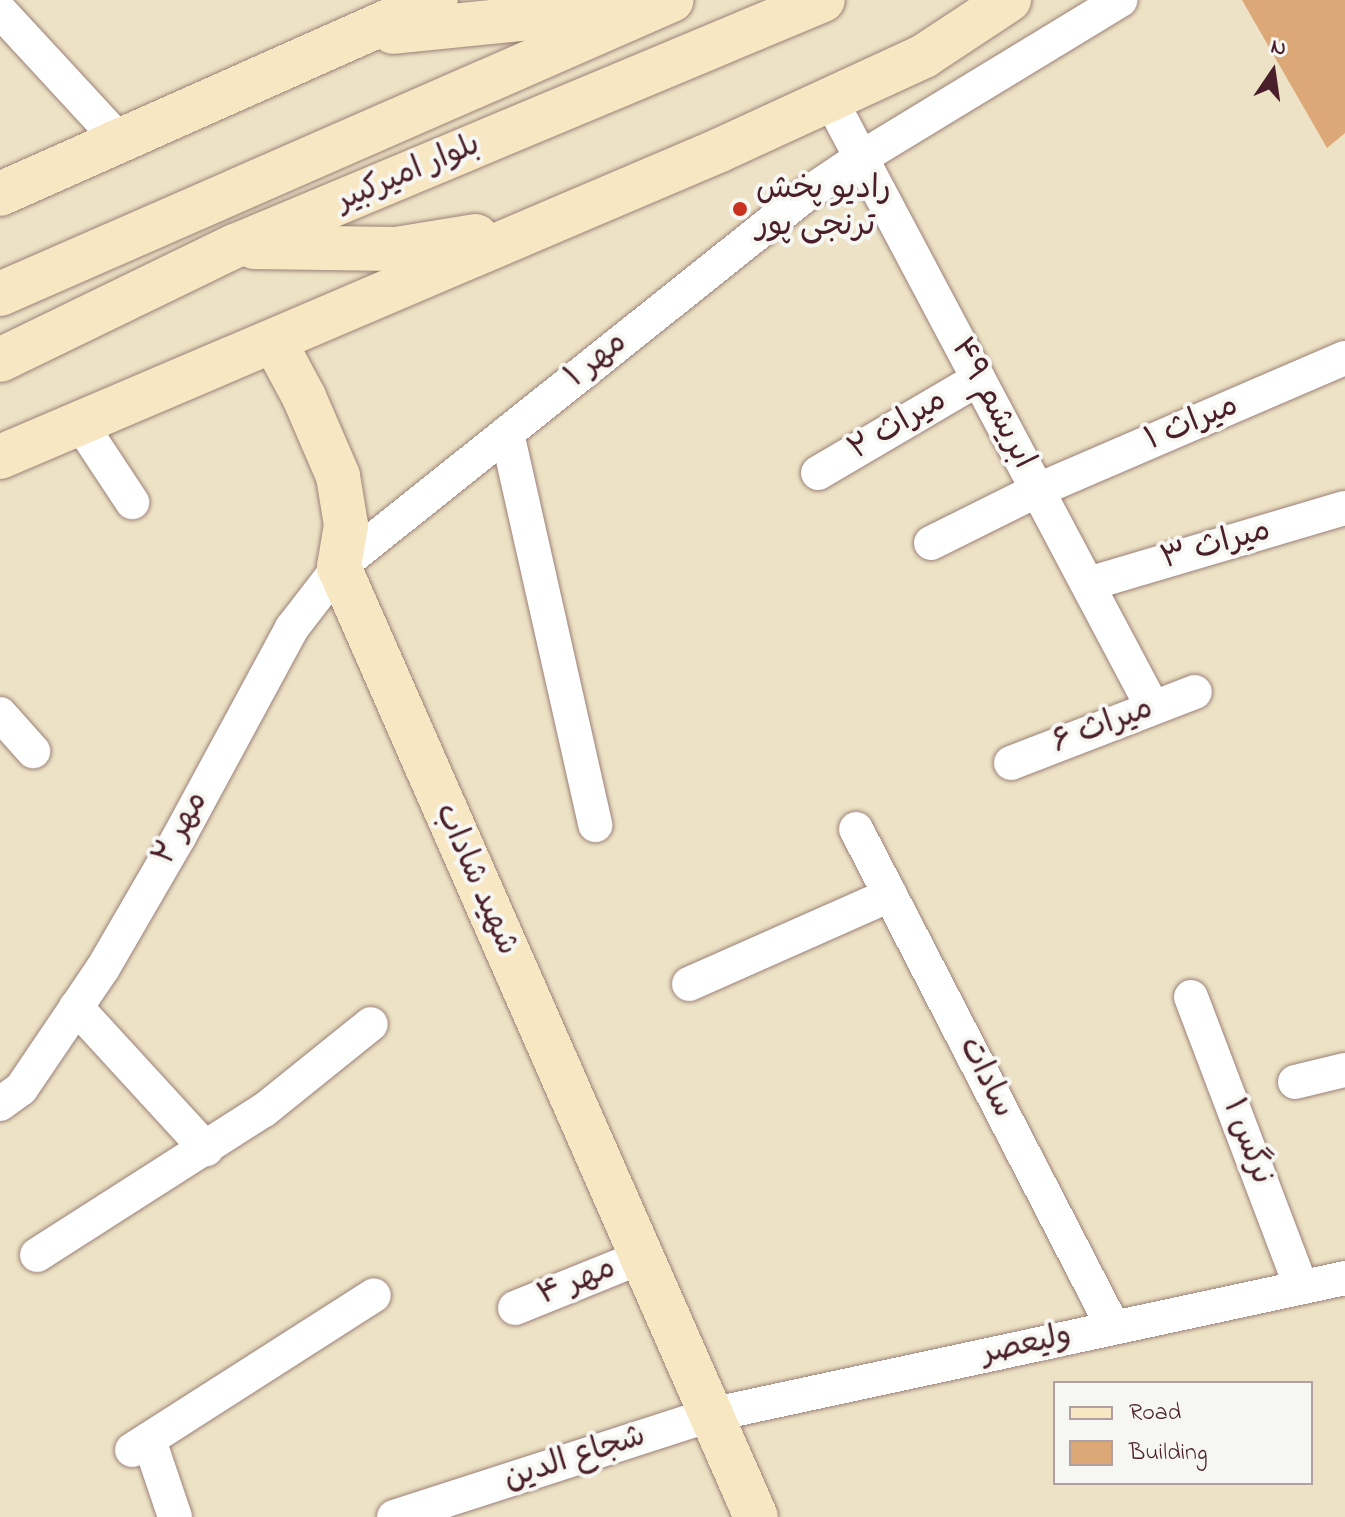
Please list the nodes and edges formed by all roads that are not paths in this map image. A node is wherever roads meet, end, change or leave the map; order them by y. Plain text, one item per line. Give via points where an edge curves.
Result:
1 (436, 0) edge
2 (823, 0) edge
3 (1009, 0) edge
4 (1120, 0) edge
5 (666, 2) edge
6 (0, 11) edge
7 (355, 36) junction
8 (830, 99) junction
9 (120, 141) junction
10 (859, 159) junction
11 (0, 194) edge
12 (541, 226) junction
13 (235, 246) junction
14 (0, 294) edge
15 (274, 341) junction
16 (1345, 358) edge
17 (0, 360) edge
18 (978, 379) junction
19 (80, 423) junction
20 (507, 433) junction
21 (0, 457) edge
22 (818, 473) dead end
23 (1038, 490) junction
24 (132, 502) dead end
25 (1345, 508) edge
26 (931, 543) dead end
27 (339, 567) junction
28 (1088, 584) junction
29 (1195, 692) dead end
30 (1153, 708) junction
31 (0, 714) edge
32 (33, 751) dead end
33 (1011, 763) dead end
34 (595, 825) dead end
35 (856, 829) dead end
36 (890, 895) junction
37 (689, 984) dead end
38 (1191, 997) dead end
39 (76, 1007) junction
40 (371, 1024) dead end
41 (1345, 1070) edge
42 (1295, 1082) dead end
43 (10, 1097) edge
44 (206, 1149) junction
45 (37, 1255) dead end
46 (639, 1258) junction
47 (1345, 1278) edge
48 (1301, 1286) junction
49 (374, 1295) dead end
50 (515, 1308) dead end
51 (1113, 1327) junction
52 (710, 1415) junction
53 (175, 1517) edge
54 (394, 1517) edge
55 (756, 1517) edge

1 - 7 street
2 - 13 street, بلوار امیرکبیر
3 - 8 street via 924,56
4 - 10 street, مهر ۱
5 - 7 street
5 - 14 street, بلوار امیرکبیر
6 - 9 street
7 - 9 street
8 - 10 street, ابریشم ۴۹
8 - 12 street
9 - 11 street
10 - 18 street, ابریشم ۴۹
10 - 20 street, مهر ۱ via 804,196
12 - 13 street via 396,249
12 - 15 street
13 - 17 street, بلوار امیرکبیر
15 - 19 street
15 - 27 street via 338,476 346,525
16 - 23 street, میراث ۱
18 - 22 street, میراث ۲
18 - 23 street, ابریشم ۴۹
19 - 21 street
19 - 24 street
20 - 27 street, مهر ۱
20 - 34 street
23 - 26 street, میراث ۱
23 - 28 street, ابریشم ۴۹
25 - 28 street, میراث ۳
27 - 39 street, مهر ۲ via 292,628 179,837
27 - 46 street, شهید شاداب
28 - 30 street, ابریشم ۴۹
29 - 30 street, میراث ۶
30 - 33 street, میراث ۶
31 - 32 street
35 - 36 street, سادات
36 - 37 street
36 - 51 street, سادات
38 - 48 street, نرگس ۱
39 - 43 street, مهر ۲
39 - 44 street
40 - 44 street
41 - 42 street
44 - 45 street
46 - 50 street, مهر ۴
46 - 52 street, شهید شاداب
47 - 48 street, ولیعصر
48 - 51 street, ولیعصر
49 - 53 street via 141,1445
51 - 52 street, ولیعصر
52 - 54 street, شجاع الدین
52 - 55 street, شهید شاداب

